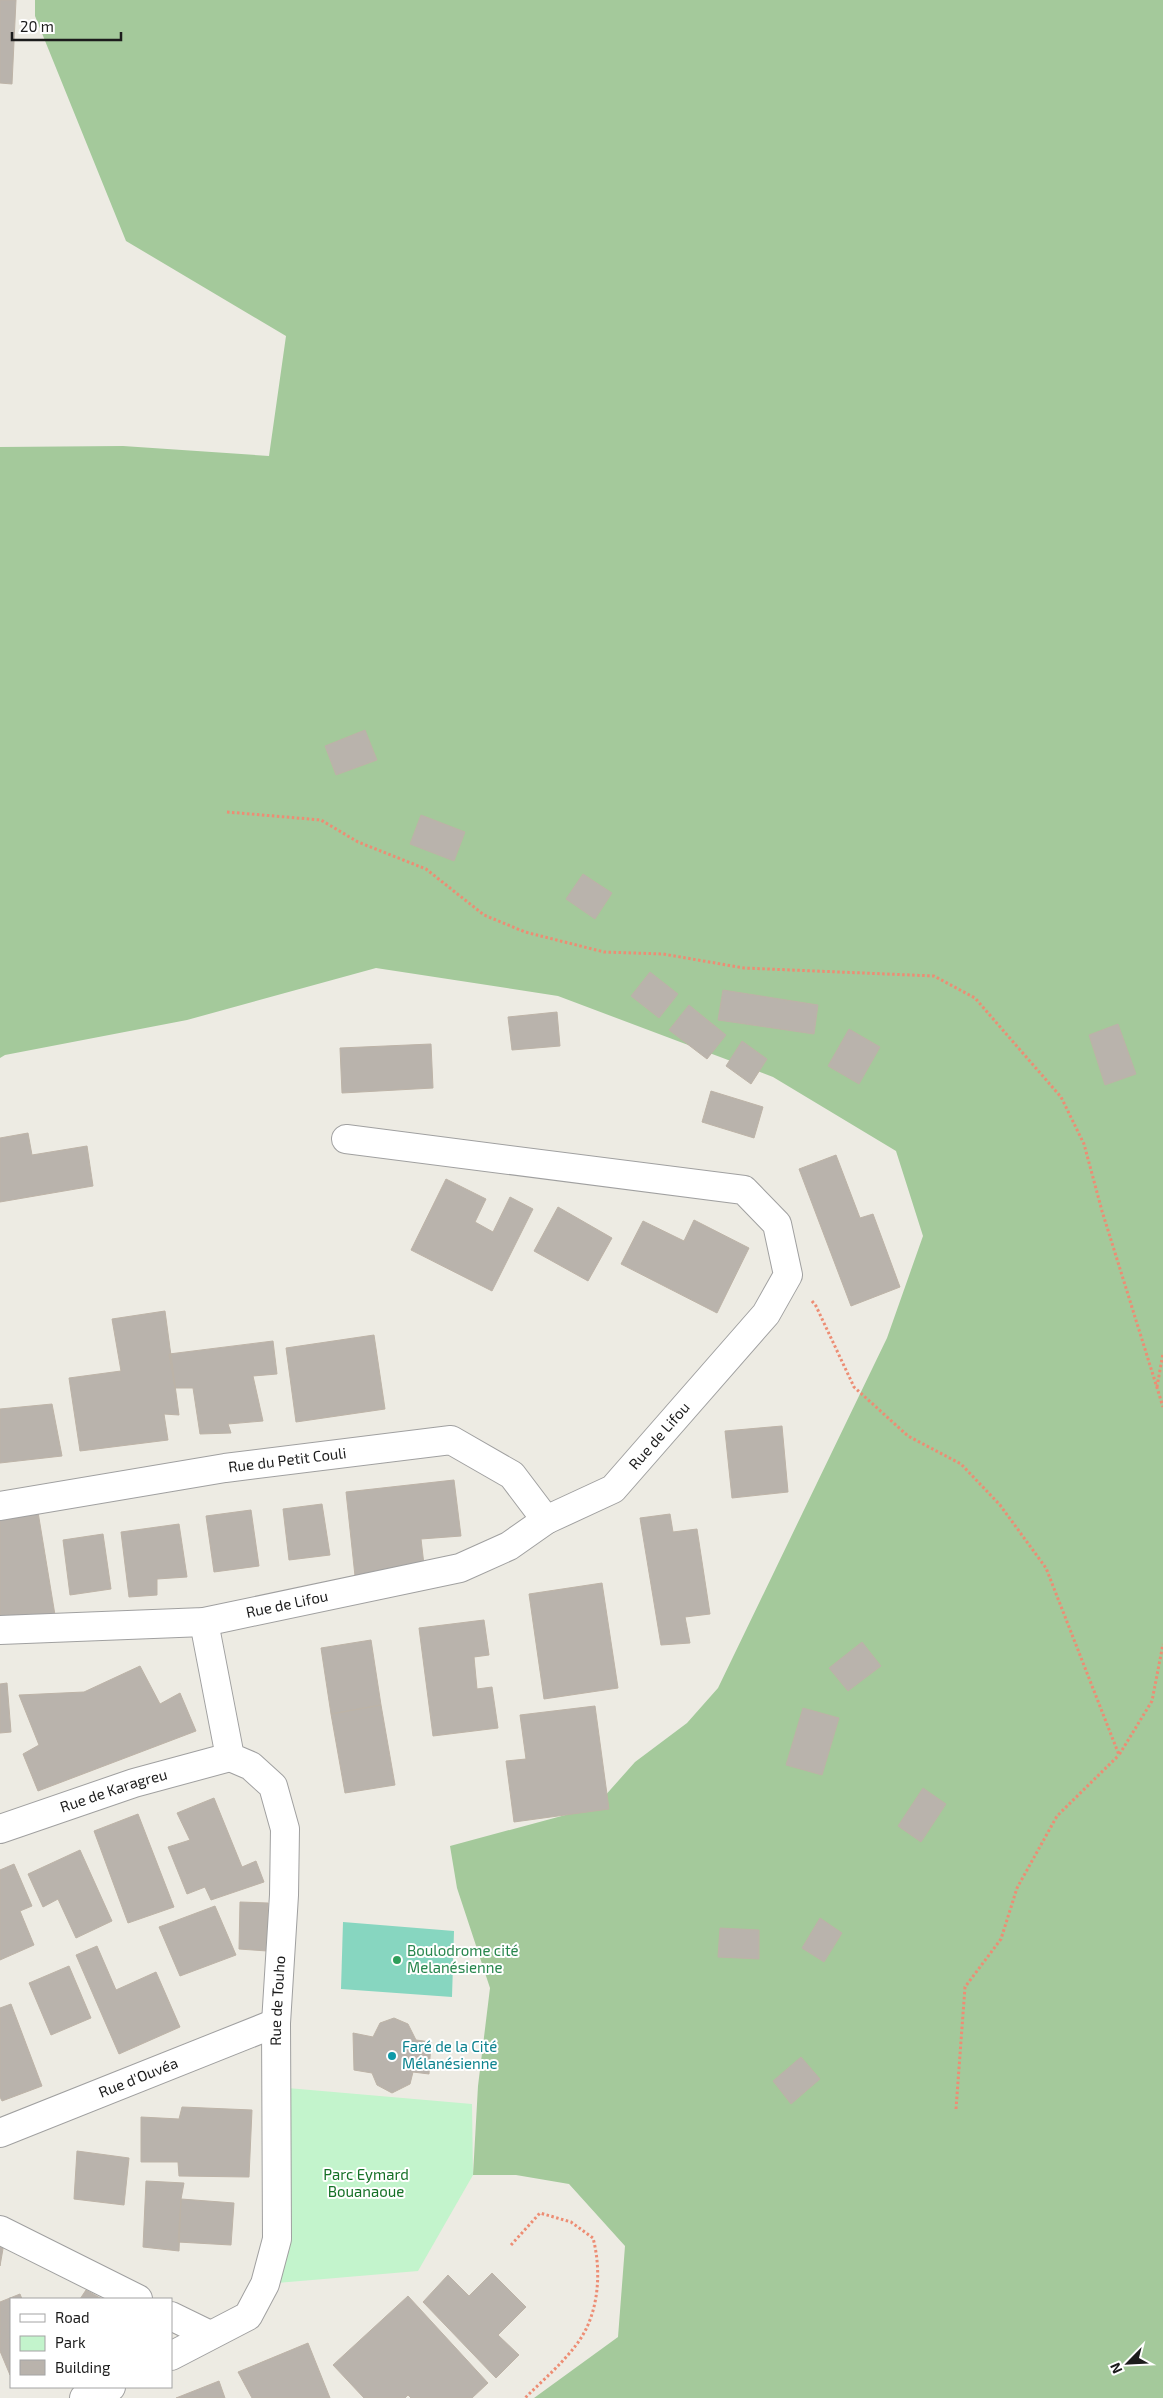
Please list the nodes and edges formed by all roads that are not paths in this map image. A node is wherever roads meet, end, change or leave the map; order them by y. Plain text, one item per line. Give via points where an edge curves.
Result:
1 (346, 1139) dead end
2 (0, 1506) edge
3 (546, 1520) junction
4 (204, 1622) junction
5 (0, 1630) edge
6 (230, 1757) junction
7 (0, 1829) edge
8 (276, 2023) junction
9 (0, 2134) edge
10 (0, 2230) edge
11 (136, 2298) edge
12 (172, 2316) edge
13 (210, 2335) junction
14 (172, 2355) edge
15 (109, 2388) edge
16 (84, 2398) edge

1 - 3 street, Rue de Lifou via 744,1190 778,1224 788,1275 766,1314 613,1489
2 - 3 street, Rue du Petit Couli via 226,1468 451,1440 512,1475
3 - 4 street, Rue de Lifou via 509,1546 460,1568
4 - 5 street, Rue de Lifou
4 - 6 street
6 - 7 street, Rue de Karagreu via 134,1784
6 - 8 street, Rue de Touho via 251,1766 273,1786 285,1829
8 - 9 street, Rue d'Ouvéa
8 - 13 street, Rue de Touho via 277,2239 265,2284 248,2316
10 - 11 street
12 - 13 street
13 - 14 street, Rue de Touho
15 - 16 street

